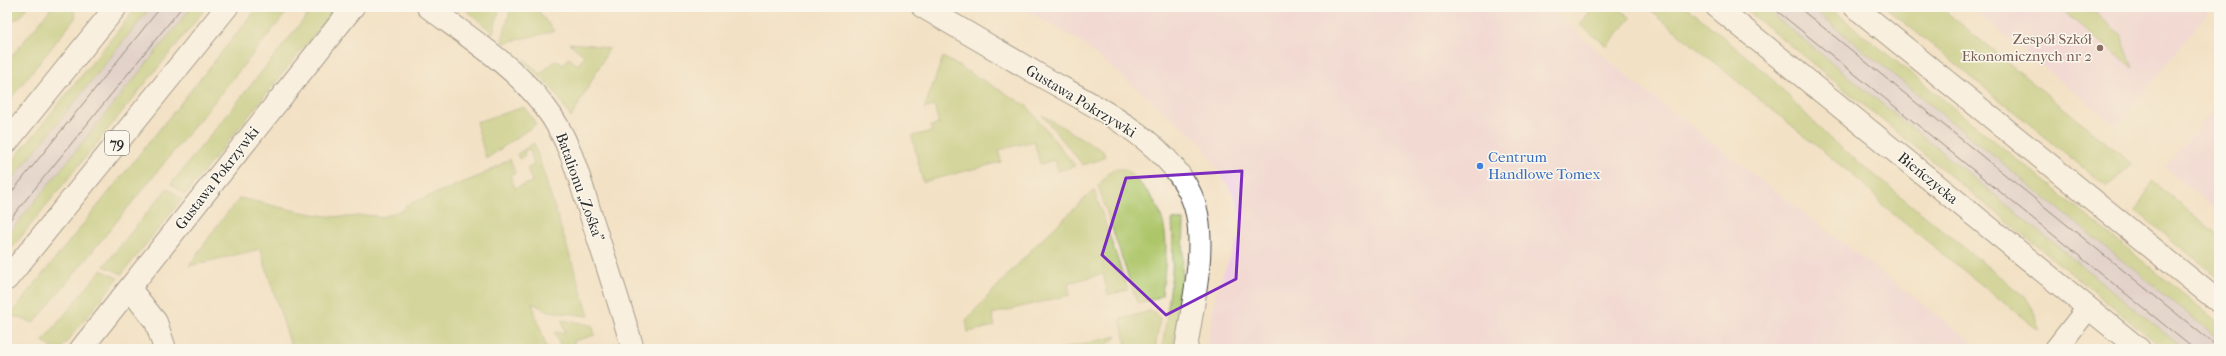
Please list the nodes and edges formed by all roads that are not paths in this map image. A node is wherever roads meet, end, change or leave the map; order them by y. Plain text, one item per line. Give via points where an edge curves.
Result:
1 (227, 7) edge
2 (353, 7) edge
3 (428, 7) edge
4 (923, 7) edge
5 (1717, 7) edge
6 (1855, 7) edge
7 (109, 9) edge
8 (7, 142) edge
9 (7, 279) edge
10 (130, 289) junction
11 (2219, 302) edge
12 (2088, 308) junction
13 (81, 349) edge
14 (165, 349) edge
15 (633, 349) edge
16 (1186, 349) edge
17 (2056, 349) edge
18 (2139, 349) edge

1 - 9 main road, 79
2 - 10 main road, Gustawa Pokrzywki
3 - 15 main road, Batalionu „Zośka” via 500,62 538,98 552,116 566,143 584,191
4 - 16 main road, Gustawa Pokrzywki via 1122,123 1154,148 1180,175 1195,204 1199,225 1198,264
5 - 12 main road, Bieńczycka
6 - 11 main road
7 - 8 main road
10 - 13 main road, Gustawa Pokrzywki
10 - 14 main road via 156,322
12 - 17 main road
12 - 18 main road, Bieńczycka

